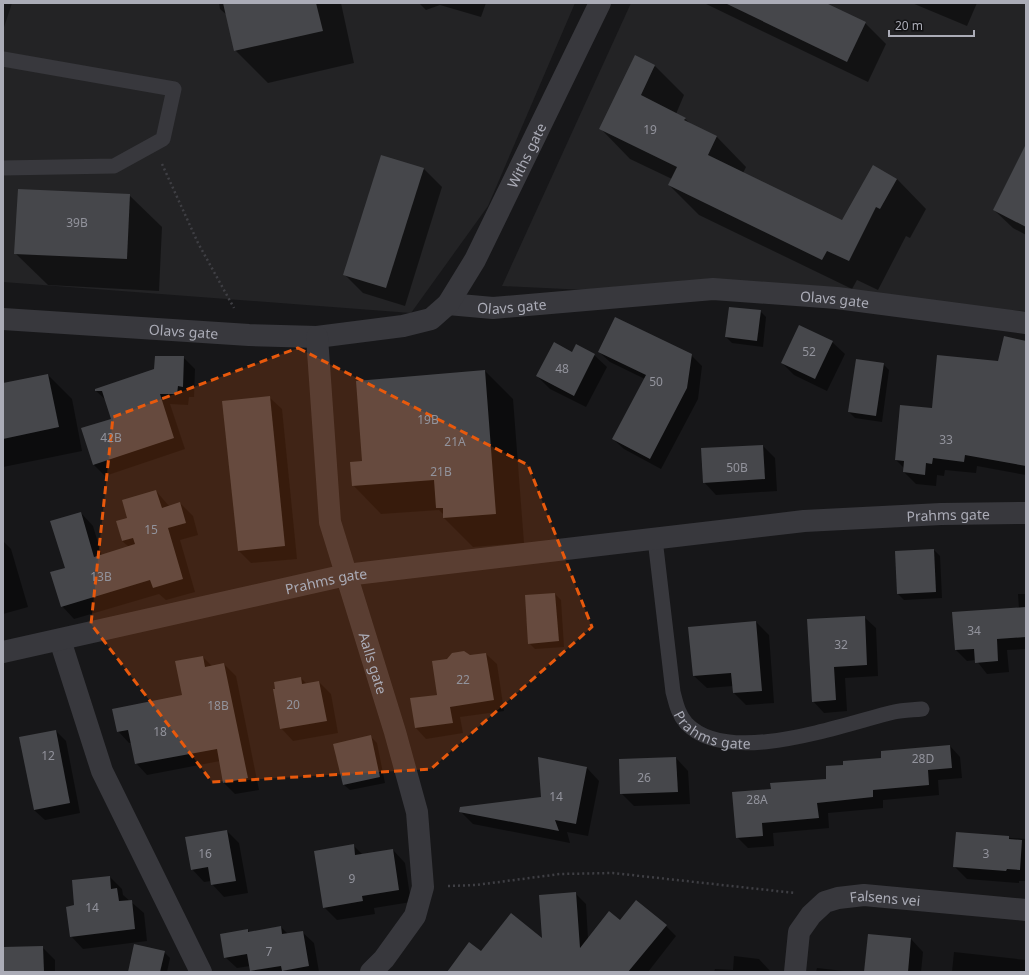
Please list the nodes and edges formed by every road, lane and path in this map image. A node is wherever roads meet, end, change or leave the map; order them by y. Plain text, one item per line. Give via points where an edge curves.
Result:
1 (600, 3) edge
2 (3, 59) edge
3 (153, 144) junction
4 (3, 168) edge
5 (448, 304) junction
6 (3, 319) edge
7 (1026, 323) edge
8 (249, 335) junction
9 (317, 337) junction
10 (1026, 513) edge
11 (655, 539) junction
12 (346, 575) junction
13 (60, 640) junction
14 (3, 652) edge
15 (922, 708) dead end
16 (423, 887) junction
17 (819, 908) junction
18 (1026, 910) edge
19 (201, 972) edge
20 (371, 972) edge
21 (795, 972) edge

1 - 5 street, Withs gate via 475,260
2 - 3 lane via 174,89 163,139
3 - 4 lane via 114,166
3 - 8 path via 198,243
5 - 7 street, Olavs gate via 493,308 713,289 837,298
5 - 9 street, Olavs gate via 431,319 404,326
6 - 8 street, Olavs gate
8 - 9 street, Olavs gate
9 - 12 street, Aalls gate via 330,522
10 - 11 street, Prahms gate via 941,514 804,521
11 - 12 street, Prahms gate
11 - 15 lane, Prahms gate via 673,692 679,714 697,732 711,738 771,742 896,711
12 - 13 street, Prahms gate
12 - 16 street, Aalls gate via 417,812
13 - 14 street, Prahms gate
13 - 19 street via 102,772
16 - 17 path via 476,884 560,874 613,873 809,895
16 - 20 street, Aalls gate via 415,916 384,959
17 - 18 street, Falsens vei via 825,902 838,898 864,895 980,908
17 - 21 street, Falsens vei via 799,932

